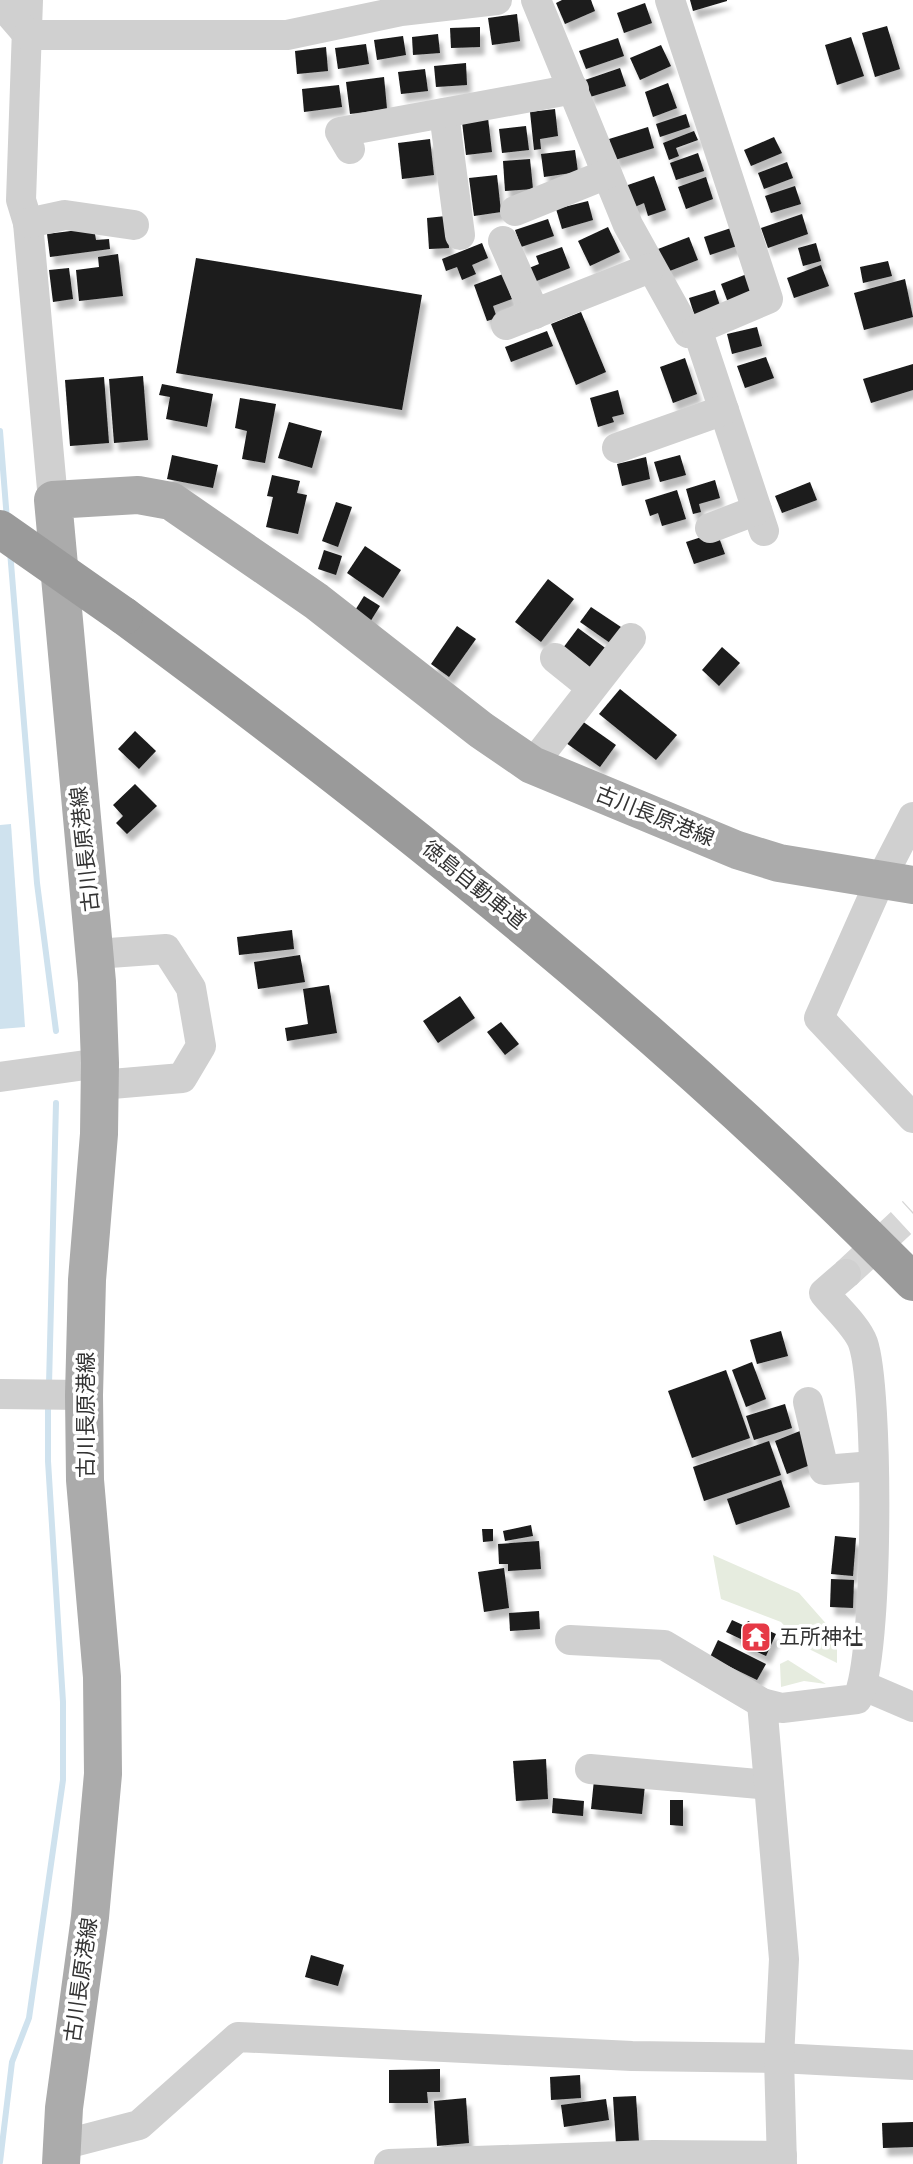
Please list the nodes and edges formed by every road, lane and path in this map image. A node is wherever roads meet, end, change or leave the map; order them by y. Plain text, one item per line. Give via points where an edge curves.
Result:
1 (28, 0) edge
2 (497, 0) edge
3 (536, 0) edge
4 (670, 0) edge
5 (0, 7) edge
6 (28, 35) junction
7 (574, 89) junction
8 (444, 113) junction
9 (350, 149) dead end
10 (607, 174) junction
11 (16, 210) edge
12 (515, 211) dead end
13 (134, 225) dead end
14 (460, 235) dead end
15 (503, 241) dead end
16 (650, 268) junction
17 (535, 314) junction
18 (506, 325) dead end
19 (697, 329) junction
20 (724, 410) junction
21 (617, 448) dead end
22 (53, 500) junction
23 (710, 528) dead end
24 (0, 529) edge
25 (631, 638) dead end
26 (555, 658) dead end
27 (591, 687) junction
28 (532, 765) junction
29 (913, 817) edge
30 (896, 883) edge
31 (95, 954) junction
32 (100, 1074) junction
33 (0, 1077) edge
34 (913, 1118) edge
35 (846, 1274) tunnel mouth
36 (913, 1282) edge
37 (0, 1394) edge
38 (74, 1395) junction
39 (808, 1402) dead end
40 (873, 1466) junction
41 (570, 1640) dead end
42 (864, 1686) junction
43 (762, 1703) junction
44 (913, 1707) edge
45 (590, 1769) dead end
46 (769, 1785) junction
47 (779, 2058) junction
48 (913, 2065) edge
49 (61, 2154) edge
50 (782, 2160) edge
51 (389, 2164) edge

1 - 6 street
2 - 6 street via 401,11 287,35
3 - 7 street
4 - 19 street via 768,299
5 - 6 street
6 - 11 street
7 - 8 street
7 - 10 street
8 - 9 street via 340,132
8 - 14 street
10 - 12 street
10 - 16 street
11 - 13 street
11 - 22 street
15 - 17 street
16 - 17 street
16 - 19 street via 688,333
17 - 18 street
19 - 20 street
20 - 21 street
20 - 23 street via 760,520
22 - 28 main road, 古川長原港線 via 138,495 171,501 316,601
22 - 31 main road, 古川長原港線
24 - 36 highway, 徳島自動車道, bridge via 309,753 493,899 678,1056 837,1204
25 - 27 street
26 - 27 street
27 - 28 street
28 - 30 main road, 古川長原港線 via 737,850 779,863
29 - 30 street
30 - 34 street via 819,1018
31 - 32 main road, 古川長原港線
31 - 32 street via 166,949 191,988 201,1046 182,1078
32 - 33 street
32 - 38 main road, 古川長原港線 via 87,1280
35 - 40 street via 824,1293 863,1342 874,1424
37 - 38 street
38 - 49 main road, 古川長原港線 via 102,1677 103,1774
39 - 40 street via 824,1470
40 - 42 street via 872,1601
41 - 43 street via 664,1645
42 - 43 street via 857,1699 782,1708
42 - 44 street
43 - 46 street
45 - 46 street
46 - 47 street via 784,1959
47 - 48 street
47 - 49 street via 632,2056 239,2037 139,2125
47 - 50 street
50 - 51 street via 640,2156

